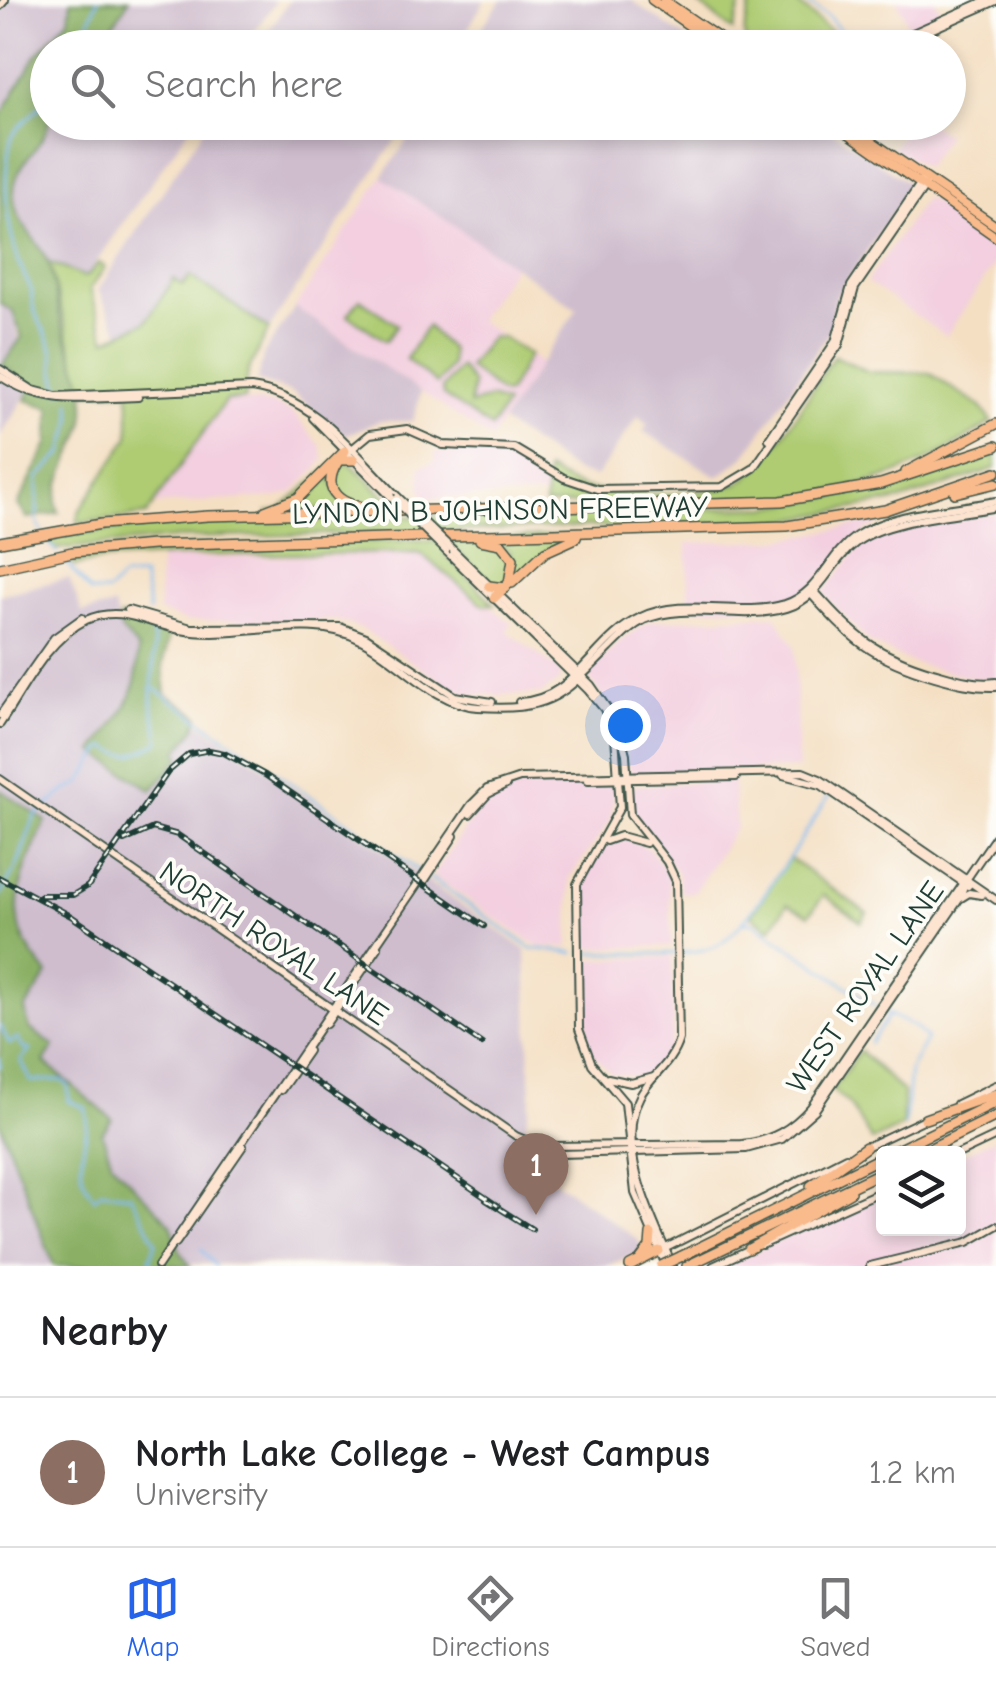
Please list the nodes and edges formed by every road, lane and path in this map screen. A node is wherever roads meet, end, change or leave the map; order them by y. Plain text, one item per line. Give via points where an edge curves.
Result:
1 (987, 0) edge
2 (659, 2) edge
3 (996, 2) edge
4 (697, 30) edge
5 (705, 30) edge
6 (919, 30) edge
7 (931, 30) edge
8 (860, 140) edge
9 (868, 140) edge
10 (925, 182) junction
11 (996, 226) edge
12 (996, 236) edge
13 (0, 372) edge
14 (996, 424) edge
15 (996, 446) edge
16 (345, 453) junction
17 (996, 472) edge
18 (996, 483) edge
19 (881, 484) junction
20 (931, 494) junction
21 (996, 504) edge
22 (418, 512) junction
23 (208, 516) junction
24 (628, 533) junction
25 (397, 538) junction
26 (0, 542) edge
27 (450, 550) junction
28 (0, 568) edge
29 (489, 586) joint
30 (812, 591) junction
31 (500, 594) junction
32 (508, 604) joint
33 (116, 611) junction
34 (253, 628) junction
35 (562, 664) junction
36 (578, 676) junction
37 (996, 685) edge
38 (560, 690) junction
39 (0, 715) edge
40 (608, 717) junction
41 (0, 724) edge
42 (621, 733) junction
43 (623, 776) junction
44 (0, 779) edge
45 (996, 836) edge
46 (598, 846) junction
47 (651, 846) junction
48 (965, 882) junction
49 (981, 895) junction
50 (960, 898) junction
51 (996, 902) edge
52 (333, 1011) junction
53 (655, 1076) junction
54 (605, 1077) junction
55 (996, 1085) edge
56 (826, 1089) junction
57 (996, 1094) edge
58 (996, 1105) edge
59 (996, 1116) edge
60 (925, 1119) junction
61 (996, 1136) edge
62 (526, 1140) junction
63 (908, 1146) edge
64 (917, 1146) edge
65 (935, 1146) edge
66 (866, 1147) junction
67 (566, 1148) joint
68 (632, 1149) junction
69 (966, 1150) edge
70 (612, 1152) junction
71 (876, 1161) edge
72 (876, 1162) edge
73 (630, 1166) junction
74 (876, 1176) edge
75 (876, 1178) edge
76 (876, 1194) edge
77 (642, 1208) junction
78 (777, 1208) junction
79 (996, 1226) edge
80 (654, 1234) junction
81 (679, 1242) junction
82 (749, 1249) junction
83 (662, 1250) junction
84 (634, 1264) edge
85 (674, 1264) edge
86 (158, 1266) edge
87 (713, 1266) edge
88 (870, 1266) edge

1 - 6 main road
2 - 4 main road
2 - 5 main road
3 - 7 main road
8 - 10 main road
9 - 10 main road
10 - 11 main road
10 - 12 main road
10 - 16 main road via 852,294 838,345 754,468 722,486 597,489 564,478 520,450 443,443 414,427 392,425 368,430
13 - 16 main road via 50,397 258,388 301,407
14 - 19 highway
15 - 19 highway, LYNDON B JOHNSON FREEWAY
16 - 22 highway via 331,484 343,503
16 - 23 highway via 284,506
16 - 27 main road, bridge
17 - 20 highway, LYNDON B JOHNSON FREEWAY
18 - 20 highway
19 - 22 highway, LYNDON B JOHNSON FREEWAY via 760,503
20 - 24 highway, LYNDON B JOHNSON FREEWAY via 824,522
21 - 30 main road via 869,534
22 - 23 highway, LYNDON B JOHNSON FREEWAY
23 - 26 highway, LYNDON B JOHNSON FREEWAY
24 - 25 highway, LYNDON B JOHNSON FREEWAY
24 - 31 highway via 562,542
25 - 28 highway, LYNDON B JOHNSON FREEWAY via 153,545 72,552
25 - 31 highway via 500,544 514,564
27 - 29 main road
27 - 31 main road
29 - 31 highway
30 - 36 main road via 792,606 767,612 654,617 628,630
30 - 37 main road via 891,664 970,687
31 - 32 highway
31 - 35 main road
32 - 36 main road
33 - 34 main road via 191,628
33 - 39 main road via 88,615 60,631
33 - 41 main road via 61,638
34 - 36 main road via 346,633 468,705 537,706 558,697
34 - 38 main road via 350,629 472,702 525,702
35 - 36 main road
35 - 38 main road via 566,678
36 - 38 main road
36 - 40 main road
36 - 42 main road via 604,700
40 - 42 main road
40 - 43 main road
42 - 43 main road
43 - 46 main road via 620,811
43 - 47 main road via 630,815
43 - 48 main road via 788,773 820,779
43 - 52 main road via 519,778 496,784 470,805
44 - 52 main road, NORTH ROYAL LANE
45 - 48 main road, WEST ROYAL LANE
46 - 47 main road via 620,836
46 - 54 main road via 576,884 577,946 580,1039
47 - 53 main road via 671,868 677,900 680,1010 676,1048
48 - 49 main road
48 - 50 main road, WEST ROYAL LANE
48 - 51 main road
48 - 56 main road, WEST ROYAL LANE
49 - 50 main road
49 - 51 main road
50 - 56 main road, WEST ROYAL LANE
52 - 62 main road, NORTH ROYAL LANE
52 - 86 main road
53 - 54 main road via 632,1083
53 - 68 main road via 637,1102
54 - 68 main road via 625,1104
55 - 60 main road
56 - 68 main road, WEST ROYAL LANE via 782,1136 754,1148
57 - 60 highway
58 - 63 highway
58 - 64 highway
59 - 65 highway
60 - 66 main road
61 - 69 main road
62 - 67 main road, NORTH ROYAL LANE
62 - 70 main road, NORTH ROYAL LANE via 559,1154
66 - 78 highway
66 - 81 main road
67 - 68 main road, WEST ROYAL LANE
68 - 70 main road, NORTH ROYAL LANE
68 - 73 main road
68 - 77 main road
70 - 73 main road
71 - 78 highway
72 - 85 highway
73 - 77 main road
74 - 85 highway
75 - 82 highway
76 - 82 main road
77 - 80 main road
78 - 85 highway
79 - 88 main road via 968,1242
80 - 81 main road
80 - 83 main road
80 - 84 highway
81 - 83 main road
82 - 87 main road
83 - 84 highway
83 - 85 main road

